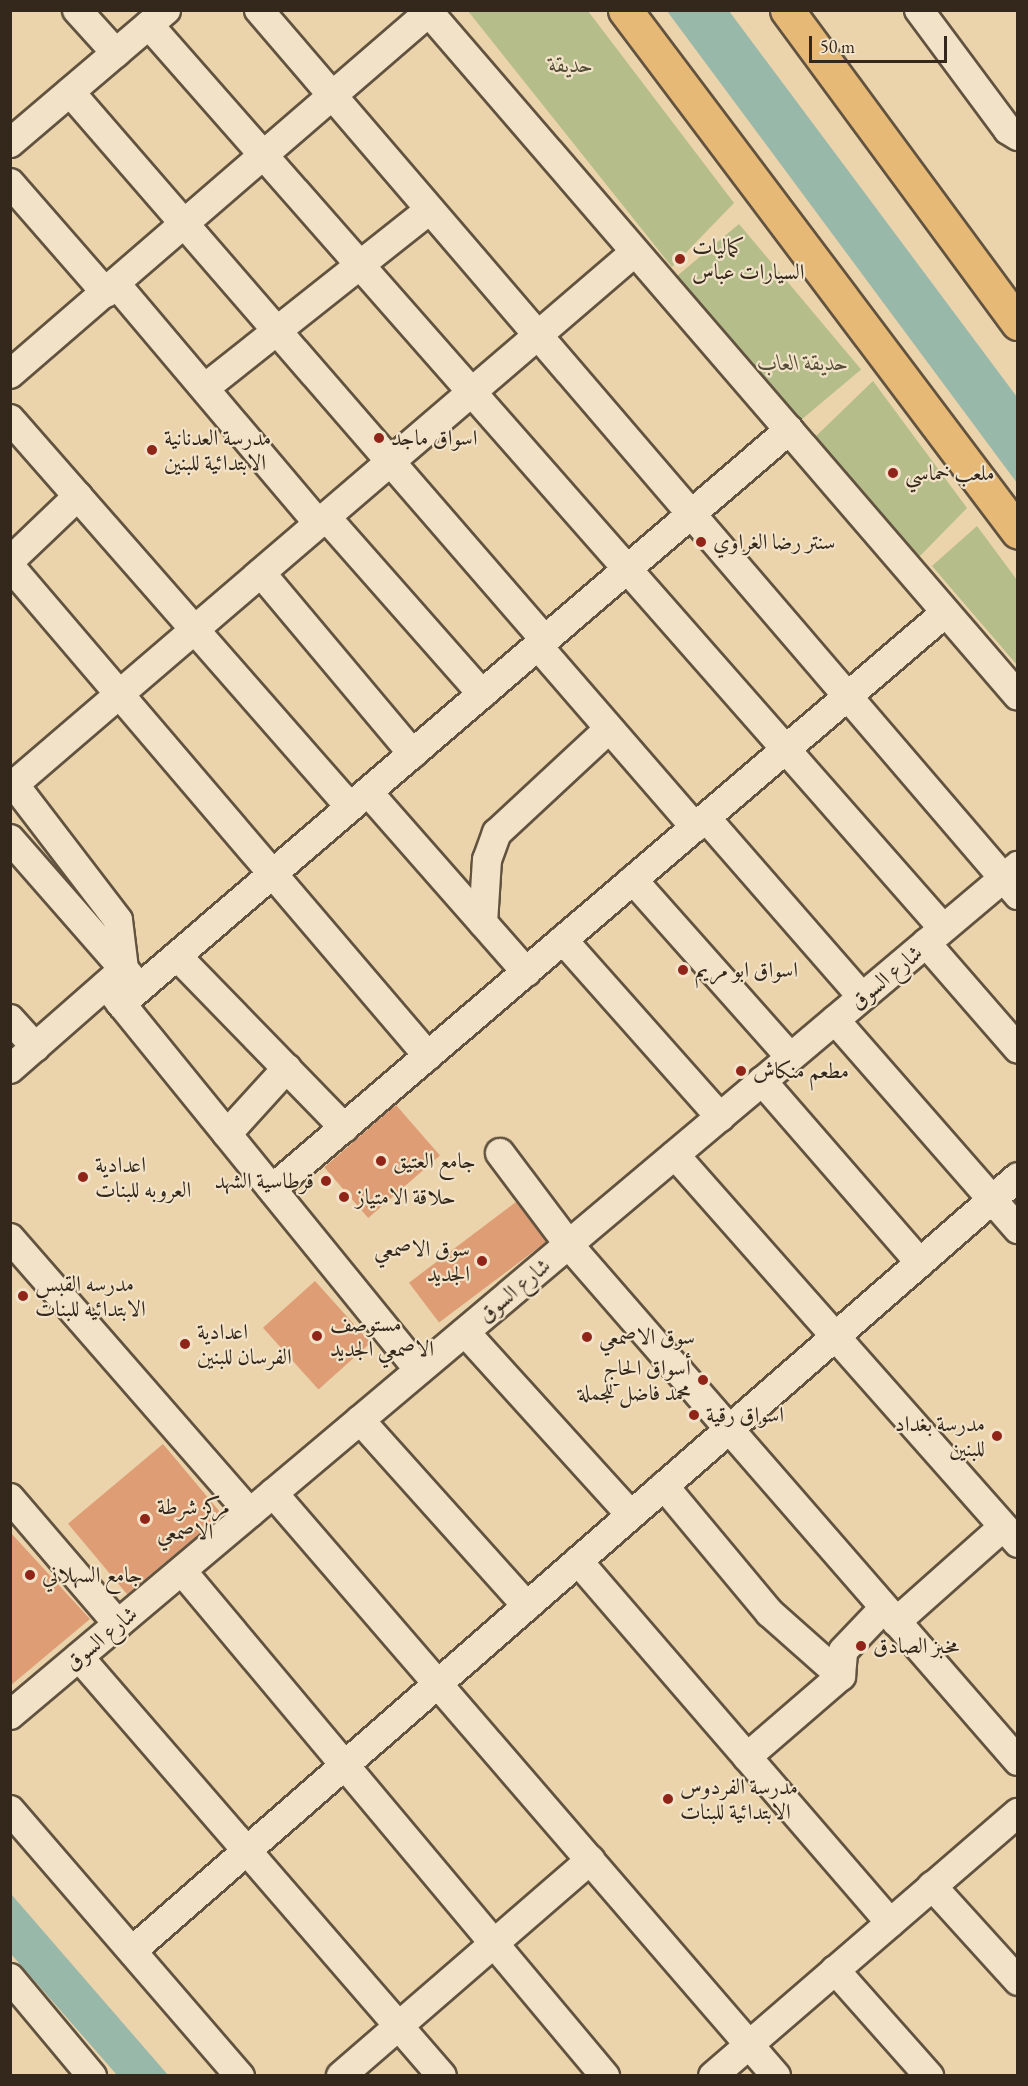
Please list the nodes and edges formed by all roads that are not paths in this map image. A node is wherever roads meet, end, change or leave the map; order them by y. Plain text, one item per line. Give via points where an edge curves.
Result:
1 (77, 10) edge
2 (259, 10) edge
3 (625, 10) edge
4 (787, 10) edge
5 (919, 10) edge
6 (428, 11) edge
7 (157, 18) edge
8 (116, 53) junction
9 (70, 92) junction
10 (332, 96) junction
11 (1012, 123) edge
12 (10, 143) edge
13 (263, 156) junction
14 (10, 183) edge
15 (429, 210) junction
16 (186, 223) junction
17 (635, 252) junction
18 (359, 265) junction
19 (111, 288) junction
20 (1017, 323) edge
21 (276, 331) junction
22 (538, 336) junction
23 (10, 374) edge
24 (206, 387) junction
25 (472, 392) junction
26 (10, 419) edge
27 (789, 430) junction
28 (392, 461) junction
29 (78, 496) junction
30 (691, 514) junction
31 (322, 520) junction
32 (1017, 532) edge
33 (10, 561) edge
34 (10, 566) edge
35 (627, 569) junction
36 (261, 573) junction
37 (945, 613) junction
38 (196, 629) junction
39 (541, 643) junction
40 (120, 694) junction
41 (482, 694) junction
42 (1017, 696) edge
43 (847, 697) junction
44 (609, 729) junction
45 (786, 749) junction
46 (412, 754) junction
47 (16, 775) edge
48 (359, 800) junction
49 (700, 823) junction
50 (10, 839) edge
51 (273, 874) junction
52 (633, 880) junction
53 (1013, 880) edge
54 (483, 923) junction
55 (934, 936) junction
56 (563, 940) junction
57 (177, 956) junction
58 (526, 972) junction
59 (123, 986) junction
60 (862, 997) junction
61 (10, 1019) edge
62 (835, 1020) junction
63 (35, 1047) junction
64 (1017, 1049) edge
65 (428, 1056) junction
66 (790, 1057) junction
67 (286, 1068) junction
68 (10, 1069) edge
69 (762, 1081) junction
70 (720, 1117) junction
71 (344, 1128) junction
72 (227, 1134) junction
73 (500, 1153) dead end
74 (675, 1155) junction
75 (1017, 1177) edge
76 (272, 1189) junction
77 (992, 1200) junction
78 (1017, 1229) edge
79 (10, 1239) edge
80 (569, 1245) junction
81 (920, 1263) junction
82 (465, 1332) junction
83 (837, 1335) junction
84 (419, 1370) junction
85 (360, 1420) junction
86 (729, 1429) junction
87 (664, 1486) junction
88 (273, 1493) junction
89 (10, 1498) edge
90 (250, 1513) junction
91 (631, 1515) junction
92 (1010, 1535) edge
93 (578, 1561) junction
94 (182, 1571) junction
95 (527, 1606) junction
96 (890, 1615) junction
97 (118, 1624) junction
98 (79, 1657) junction
99 (841, 1676) junction
100 (438, 1684) junction
101 (10, 1715) edge
102 (747, 1757) junction
103 (1017, 1761) edge
104 (345, 1765) junction
105 (10, 1810) edge
106 (1017, 1813) edge
107 (247, 1851) junction
108 (590, 1860) junction
109 (933, 1886) junction
110 (890, 1923) junction
111 (494, 1942) junction
112 (132, 1951) junction
113 (835, 1970) junction
114 (10, 1978) edge
115 (1017, 1981) edge
116 (399, 2025) junction
117 (749, 2044) junction
118 (93, 2076) edge
119 (240, 2076) edge
120 (341, 2076) edge
121 (442, 2076) edge
122 (605, 2076) edge
123 (713, 2076) edge
124 (776, 2076) edge
125 (928, 2076) edge

1 - 8 street
2 - 10 street
3 - 32 main road
4 - 20 main road
5 - 11 street
6 - 10 street
6 - 17 street
7 - 8 street
7 - 13 street
8 - 9 street
9 - 12 street
9 - 16 street
10 - 13 street
10 - 15 street
13 - 16 street
13 - 18 street
14 - 19 street
15 - 18 street
15 - 22 street
16 - 19 street
16 - 21 street
17 - 22 street
17 - 27 street
18 - 21 street
18 - 25 street
19 - 23 street
19 - 24 street
21 - 24 street
21 - 28 street
22 - 25 street
22 - 30 street
24 - 31 street
25 - 28 street
25 - 35 street
26 - 29 street
27 - 30 street
27 - 37 street
28 - 31 street
28 - 39 street
29 - 33 street
29 - 38 street
30 - 35 street
30 - 43 street
31 - 36 street
31 - 41 street
34 - 40 street
35 - 39 street
35 - 45 street
36 - 38 street
36 - 46 street
37 - 42 street
37 - 43 street
38 - 40 street
38 - 48 street
39 - 41 street
39 - 44 street
40 - 47 street
40 - 51 street
41 - 46 street
43 - 45 street
43 - 53 street
44 - 49 street
44 - 54 street via 497,833 487,860
45 - 49 street
45 - 55 street
46 - 48 street
47 - 59 street via 118,920
48 - 51 street
48 - 54 street
49 - 52 street
49 - 60 street
50 - 59 street
51 - 57 street
51 - 65 street
52 - 56 street
52 - 66 street
53 - 55 street, شارع السوق
54 - 58 street
55 - 60 street, شارع السوق
55 - 64 street
56 - 58 street
56 - 70 street
57 - 59 street
57 - 67 street
58 - 65 street
59 - 63 street
59 - 72 street
60 - 62 street, شارع السوق
61 - 63 street
62 - 66 street, شارع السوق
62 - 77 street
63 - 68 street
65 - 71 street
66 - 69 street, شارع السوق
67 - 71 street
67 - 72 street
69 - 70 street, شارع السوق
69 - 81 street
70 - 74 street, شارع السوق
71 - 76 street
72 - 76 street
73 - 80 street
74 - 80 street, شارع السوق
74 - 83 street
75 - 77 street
76 - 84 street
77 - 78 street
77 - 81 street
79 - 90 street
80 - 82 street, شارع السوق
80 - 86 street
81 - 83 street
82 - 84 street, شارع السوق
82 - 91 street
83 - 86 street
83 - 92 street
84 - 85 street, شارع السوق
85 - 88 street, شارع السوق
85 - 95 street
86 - 87 street
86 - 96 street
87 - 91 street
87 - 99 street via 770,1613
88 - 90 street, شارع السوق
88 - 100 street
89 - 97 street
90 - 94 street, شارع السوق
91 - 93 street
92 - 96 street
93 - 95 street
93 - 102 street
94 - 97 street, شارع السوق
94 - 104 street
95 - 100 street
96 - 99 street via 843,1651
96 - 103 street
97 - 98 street, شارع السوق
98 - 101 street, شارع السوق
98 - 107 street
99 - 102 street
100 - 104 street
100 - 108 street
102 - 110 street
104 - 107 street
104 - 111 street
105 - 112 street
106 - 109 street
107 - 112 street
107 - 116 street
108 - 111 street
108 - 117 street
109 - 110 street
109 - 115 street
110 - 113 street
111 - 116 street
111 - 122 street
112 - 119 street
113 - 117 street
113 - 125 street
114 - 118 street
116 - 120 street
116 - 121 street
117 - 123 street
117 - 124 street

